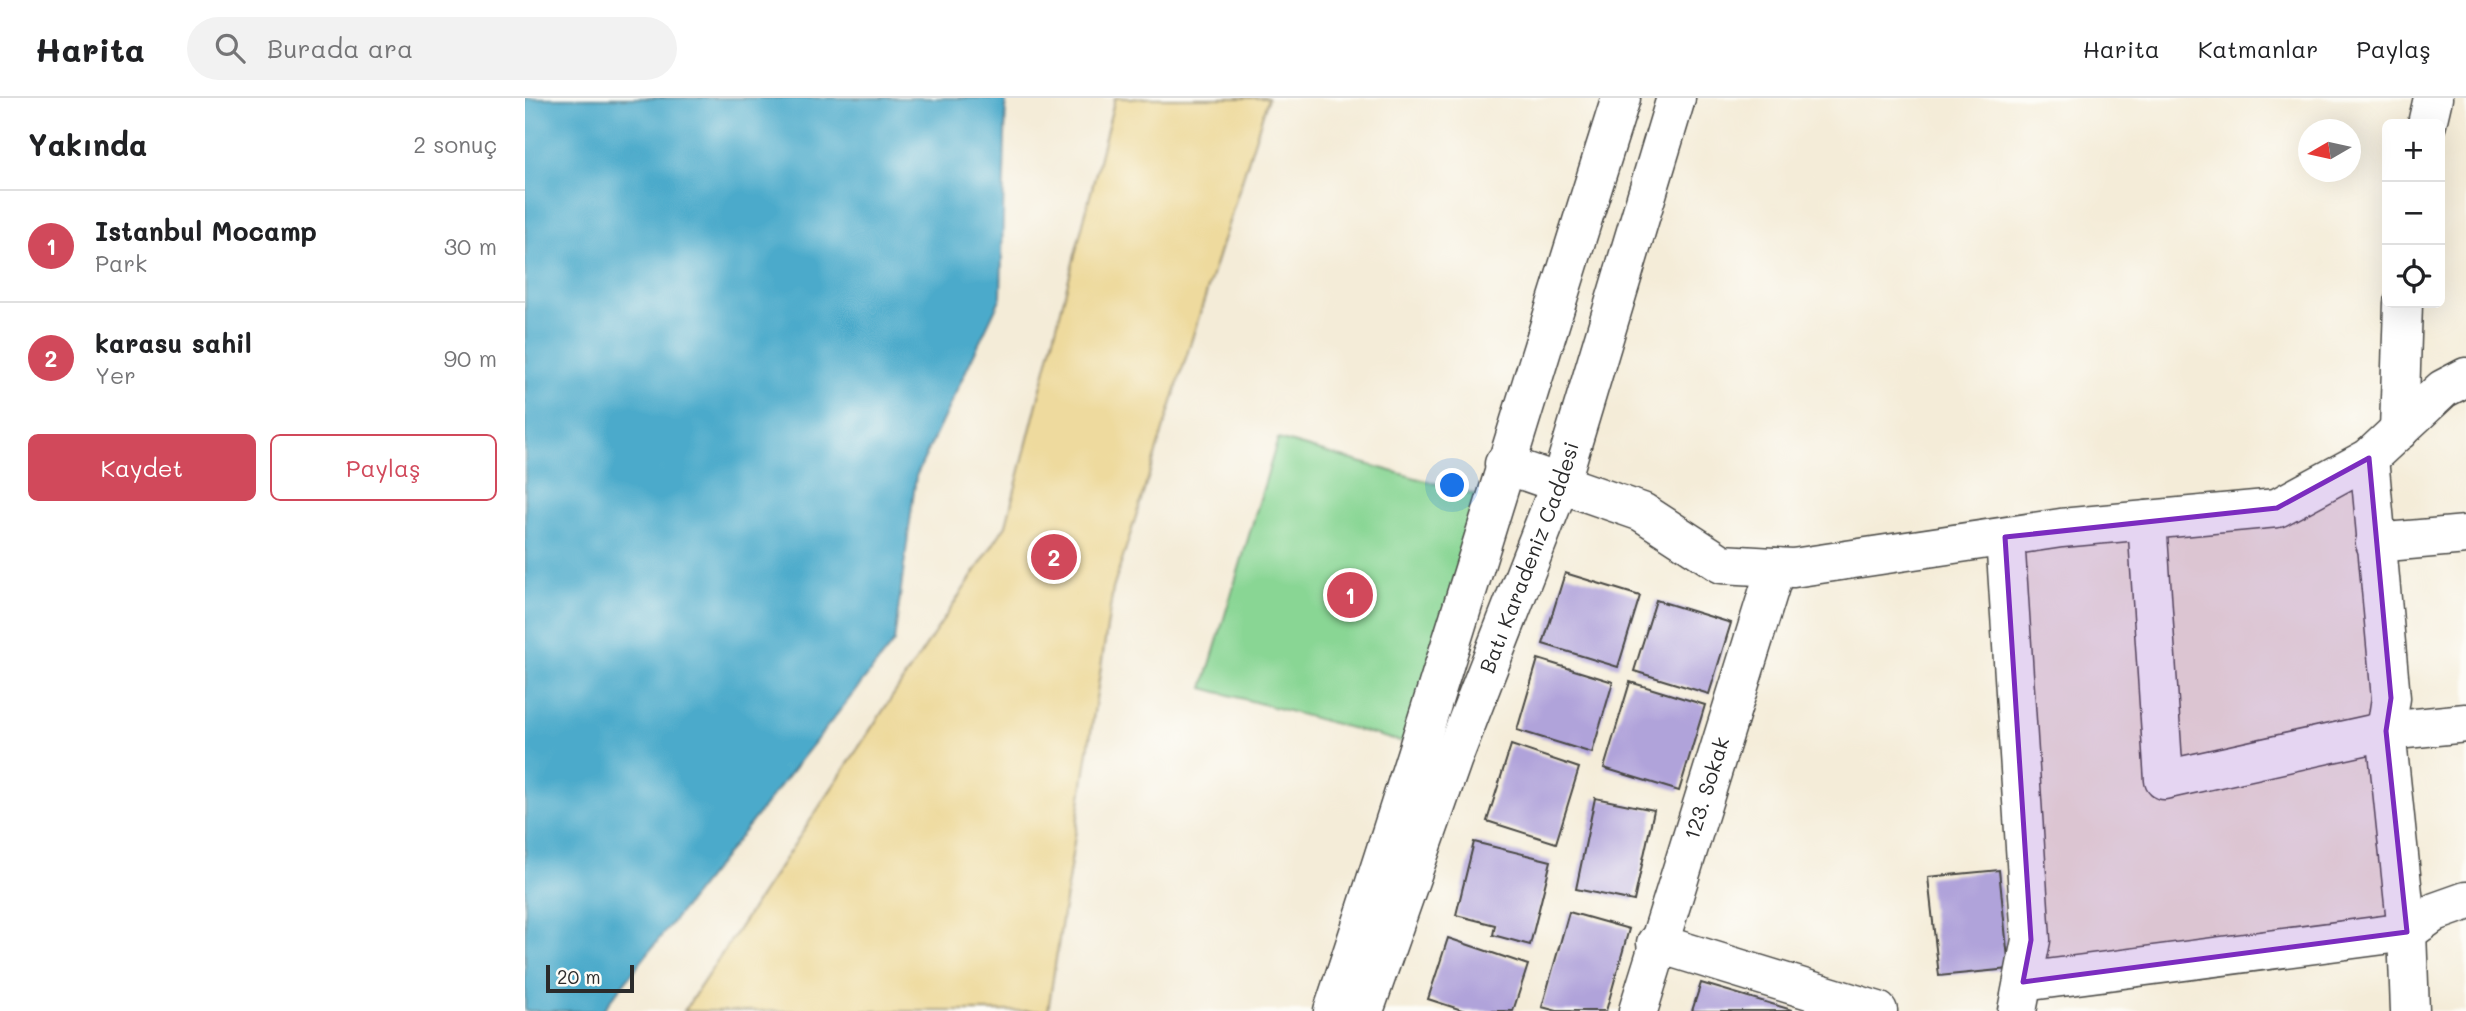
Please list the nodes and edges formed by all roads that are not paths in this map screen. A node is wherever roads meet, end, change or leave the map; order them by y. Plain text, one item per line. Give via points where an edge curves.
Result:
1 (1621, 98) edge
2 (1676, 98) edge
3 (2433, 98) edge
4 (2428, 119) edge
5 (2403, 308) edge
6 (2466, 377) edge
7 (2399, 431) junction
8 (2369, 458) junction
9 (1504, 464) junction
10 (1560, 484) junction
11 (2147, 520) junction
12 (2466, 535) edge
13 (2005, 537) junction
14 (2375, 543) junction
15 (1776, 567) junction
16 (2466, 723) edge
17 (2386, 731) junction
18 (2466, 901) edge
19 (2407, 932) junction
20 (1656, 943) junction
21 (2020, 996) edge
22 (1333, 1011) edge
23 (1364, 1011) edge
24 (1638, 1011) edge
25 (1878, 1011) edge
26 (2410, 1011) edge

1 - 9 street
2 - 10 street, Batı Karadeniz Caddesi
3 - 4 street
5 - 7 street
6 - 7 street via 2443,389
7 - 8 street
8 - 11 street via 2277,508
8 - 14 street
9 - 10 street
9 - 22 street via 1400,810
10 - 15 street via 1642,512 1722,564
10 - 23 street, Batı Karadeniz Caddesi via 1453,758
11 - 13 street
11 - 17 street via 2165,780
12 - 14 street
13 - 15 street
13 - 21 street via 2031,940
14 - 17 street via 2391,698
15 - 20 street, 123. Sokak
16 - 17 street
17 - 19 street
18 - 19 street via 2435,912
19 - 21 street
19 - 26 street
20 - 24 street, 123. Sokak
20 - 25 street

